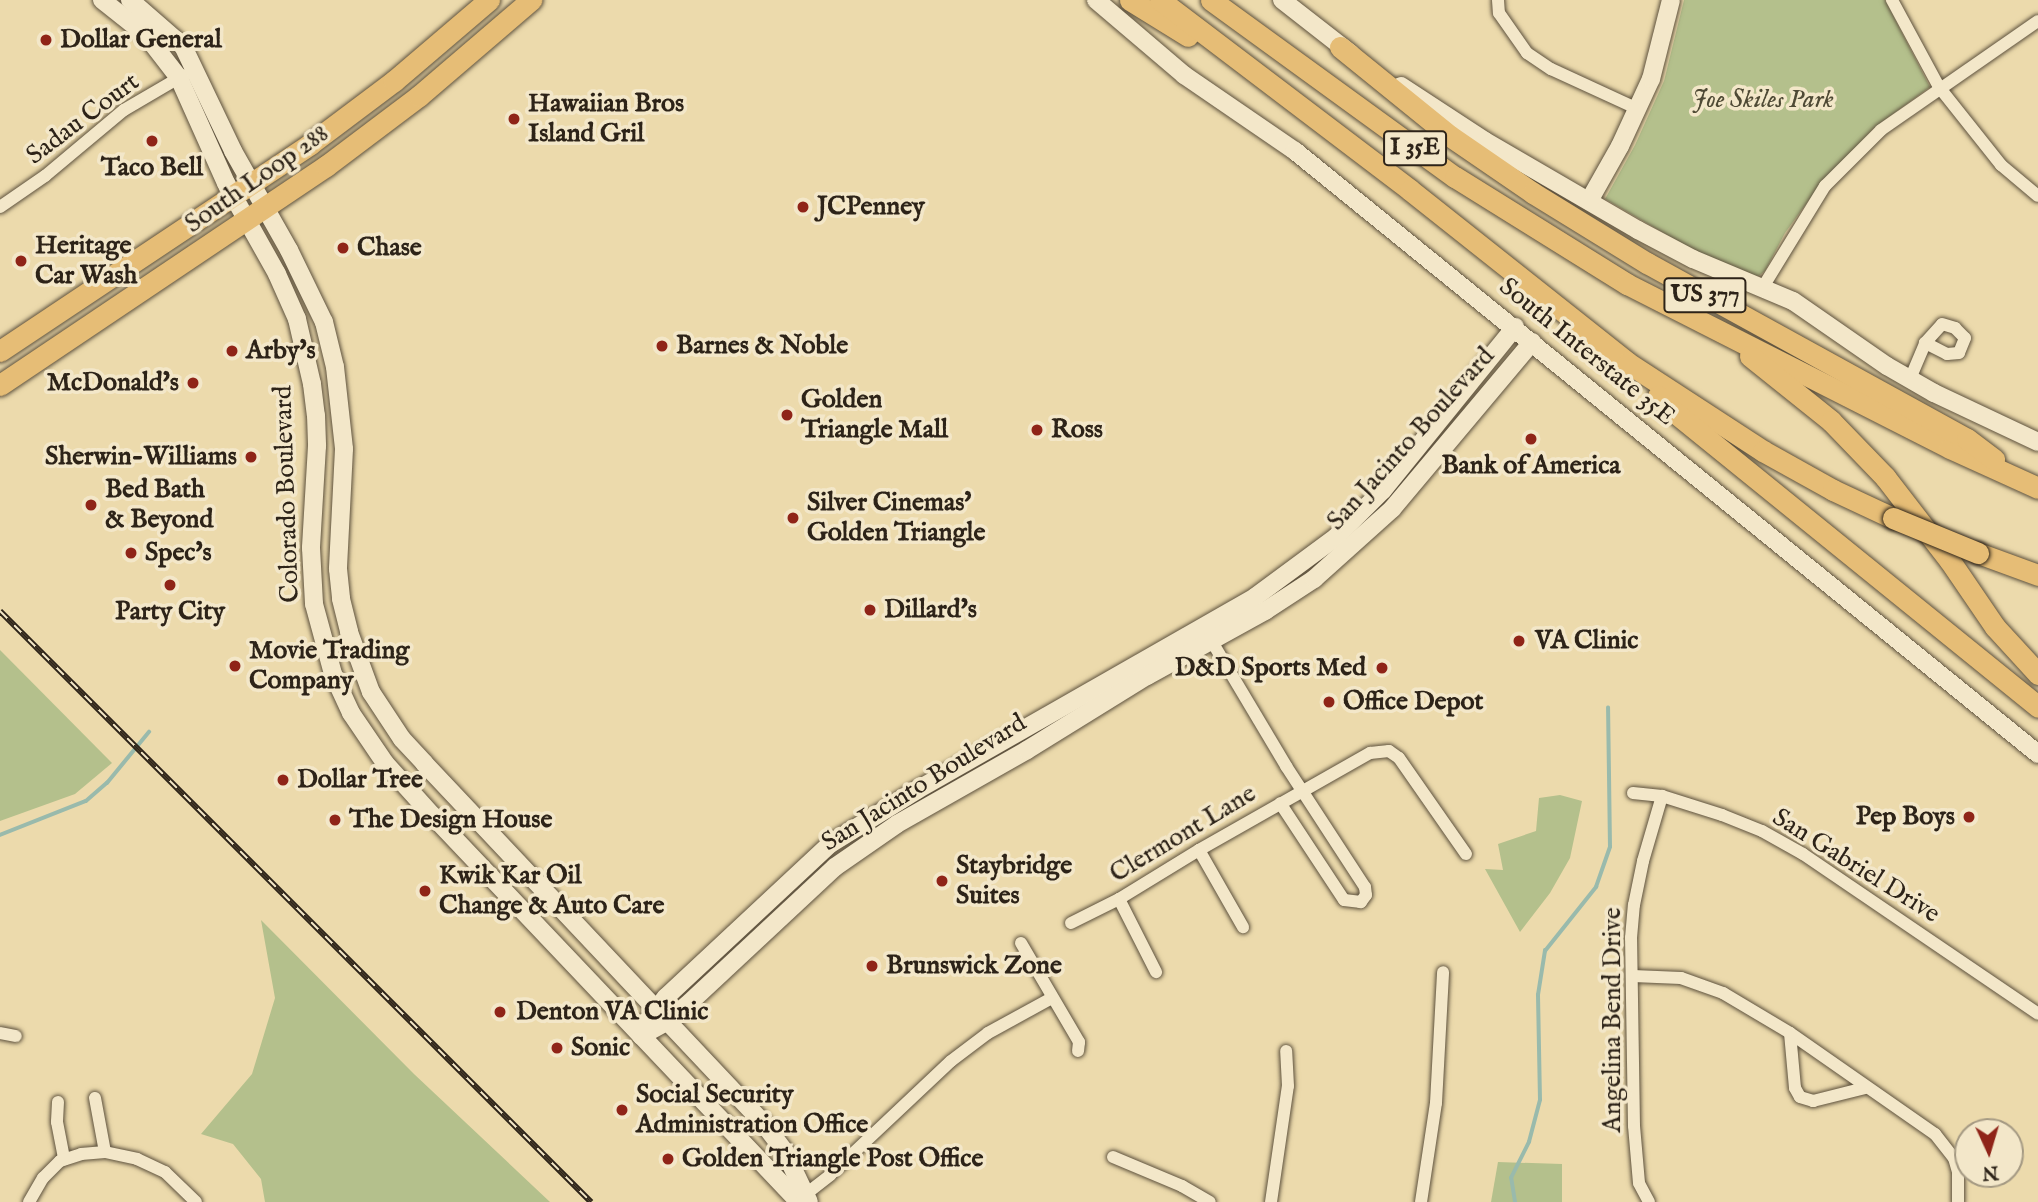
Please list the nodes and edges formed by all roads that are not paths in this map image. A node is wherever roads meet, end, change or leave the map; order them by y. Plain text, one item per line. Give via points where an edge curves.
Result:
1 (102, 0) edge
2 (130, 0) edge
3 (489, 0) edge
4 (1096, 0) edge
5 (1130, 0) edge
6 (1160, 0) edge
7 (1211, 0) edge
8 (1282, 0) edge
9 (1498, 0) edge
10 (1671, 0) edge
11 (1892, 0) edge
12 (525, 2) edge
13 (2038, 21) edge
14 (1340, 47) junction
15 (187, 72) junction
16 (1939, 88) junction
17 (1299, 107) junction
18 (1638, 108) junction
19 (252, 186) junction
20 (2038, 195) edge
21 (233, 198) junction
22 (1589, 201) junction
23 (0, 207) edge
24 (266, 209) junction
25 (246, 222) junction
26 (1763, 287) junction
27 (1515, 327) junction
28 (1711, 329) junction
29 (1532, 342) junction
30 (1925, 343) dead end
31 (0, 351) edge
32 (306, 351) junction
33 (1628, 363) junction
34 (1910, 379) junction
35 (0, 384) edge
36 (2038, 442) edge
37 (344, 449) junction
38 (2031, 485) edge
39 (1336, 537) junction
40 (1348, 552) junction
41 (312, 562) junction
42 (338, 563) junction
43 (2038, 575) edge
44 (1191, 638) junction
45 (1212, 640) junction
46 (2038, 674) edge
47 (2038, 707) edge
48 (982, 753) junction
49 (2038, 754) edge
50 (992, 769) junction
51 (1302, 792) junction
52 (1633, 793) dead end
53 (1662, 796) junction
54 (1280, 803) junction
55 (1199, 850) junction
56 (1466, 854) dead end
57 (1119, 900) junction
58 (753, 915) junction
59 (1071, 923) dead end
60 (1243, 927) dead end
61 (765, 930) junction
62 (1021, 943) dead end
63 (1156, 972) dead end
64 (1443, 972) dead end
65 (1633, 976) junction
66 (1052, 998) junction
67 (2038, 1014) edge
68 (660, 1016) junction
69 (0, 1033) edge
70 (1790, 1033) junction
71 (16, 1036) dead end
72 (641, 1036) junction
73 (1078, 1051) dead end
74 (1286, 1051) dead end
75 (1865, 1088) junction
76 (95, 1098) dead end
77 (58, 1102) dead end
78 (106, 1152) junction
79 (1113, 1157) dead end
80 (64, 1159) junction
81 (804, 1199) edge
82 (29, 1202) edge
83 (196, 1202) edge
84 (1210, 1202) edge
85 (1271, 1202) edge
86 (1420, 1202) edge
87 (1649, 1202) edge
88 (1958, 1202) edge

1 - 15 main road, Colorado Boulevard
2 - 15 main road, Colorado Boulevard via 175,36
3 - 19 highway, South Loop 288 via 394,81
4 - 27 main road, South Interstate 35E via 1184,75 1294,150
5 - 17 highway
6 - 17 highway, I 35E
7 - 28 highway, I 35E via 1455,177 1627,284
8 - 14 main road, US 377
9 - 18 street via 1499,13 1527,53 1551,69
10 - 18 main road via 1660,48
11 - 16 street
12 - 24 highway, South Loop 288 via 419,96
13 - 16 street
14 - 22 main road via 1485,141
14 - 38 highway, US 377 via 1450,136 1533,193 1647,263 1968,439
15 - 19 main road, Colorado Boulevard
15 - 21 main road, Colorado Boulevard via 200,131
15 - 23 street, Sadau Court via 124,110
16 - 20 street via 2001,165
16 - 26 street via 1881,130 1825,186
17 - 33 highway, I 35E
18 - 22 main road
19 - 21 highway, South Loop 288
19 - 24 main road, Colorado Boulevard
21 - 25 main road, Colorado Boulevard
21 - 31 highway, South Loop 288
22 - 26 main road via 1693,259
24 - 25 highway, South Loop 288
24 - 37 main road, Colorado Boulevard via 324,322 335,367
25 - 32 main road, Colorado Boulevard via 277,274
25 - 35 highway, South Loop 288
26 - 34 main road via 1801,306
27 - 29 main road, South Interstate 35E
27 - 39 main road, San Jacinto Boulevard via 1383,490
28 - 38 highway, I 35E
28 - 46 highway via 1780,377 1859,450 1914,513 1995,627
29 - 40 main road, San Jacinto Boulevard via 1392,509
29 - 49 main road, South Interstate 35E
30 - 34 street
32 - 37 main road via 328,371
32 - 41 main road, Colorado Boulevard via 317,446
33 - 43 highway, I 35E, bridge via 1763,451 1833,490
33 - 47 highway via 1673,411
34 - 36 main road
37 - 42 main road, Colorado Boulevard
39 - 40 main road
39 - 44 main road, San Jacinto Boulevard
40 - 45 main road, San Jacinto Boulevard via 1265,611
41 - 42 main road
41 - 72 main road, Colorado Boulevard via 314,604 326,651 351,713 432,816
42 - 68 main road, Colorado Boulevard via 349,632 364,678 383,712 424,764
44 - 45 main road
44 - 48 main road, San Jacinto Boulevard
44 - 50 main road, San Jacinto Boulevard
45 - 51 street
48 - 50 main road
48 - 58 main road, San Jacinto Boulevard via 830,844
50 - 61 main road, San Jacinto Boulevard via 846,859
51 - 54 street, Clermont Lane
51 - 54 street, Clermont Lane via 1365,887 1362,902 1345,900
51 - 56 street, Clermont Lane via 1370,753 1389,751 1399,758
52 - 53 street, San Gabriel Drive
53 - 65 street, Angelina Bend Drive via 1634,905
53 - 67 street, San Gabriel Drive via 1762,831 1803,854
54 - 55 street, Clermont Lane
55 - 57 street, Clermont Lane
55 - 60 street
57 - 59 street, Clermont Lane
57 - 63 street
58 - 61 main road
58 - 68 main road, San Jacinto Boulevard
61 - 68 main road, San Jacinto Boulevard
62 - 66 street
64 - 86 street via 1437,1103
65 - 70 street via 1681,978 1723,993
65 - 87 street, Angelina Bend Drive via 1637,1169
66 - 73 street via 1079,1042
66 - 81 street via 988,1033 951,1061
68 - 72 main road, San Jacinto Boulevard
68 - 81 main road, Colorado Boulevard via 764,1124 785,1152
69 - 71 street
70 - 75 street
70 - 75 street via 1795,1088 1800,1097 1813,1101
72 - 81 main road, Colorado Boulevard
74 - 85 street via 1288,1086
75 - 88 street via 1945,1145 1958,1172
76 - 78 street
77 - 80 street
78 - 80 street
78 - 83 street via 165,1171
79 - 84 street
80 - 82 street via 43,1178

